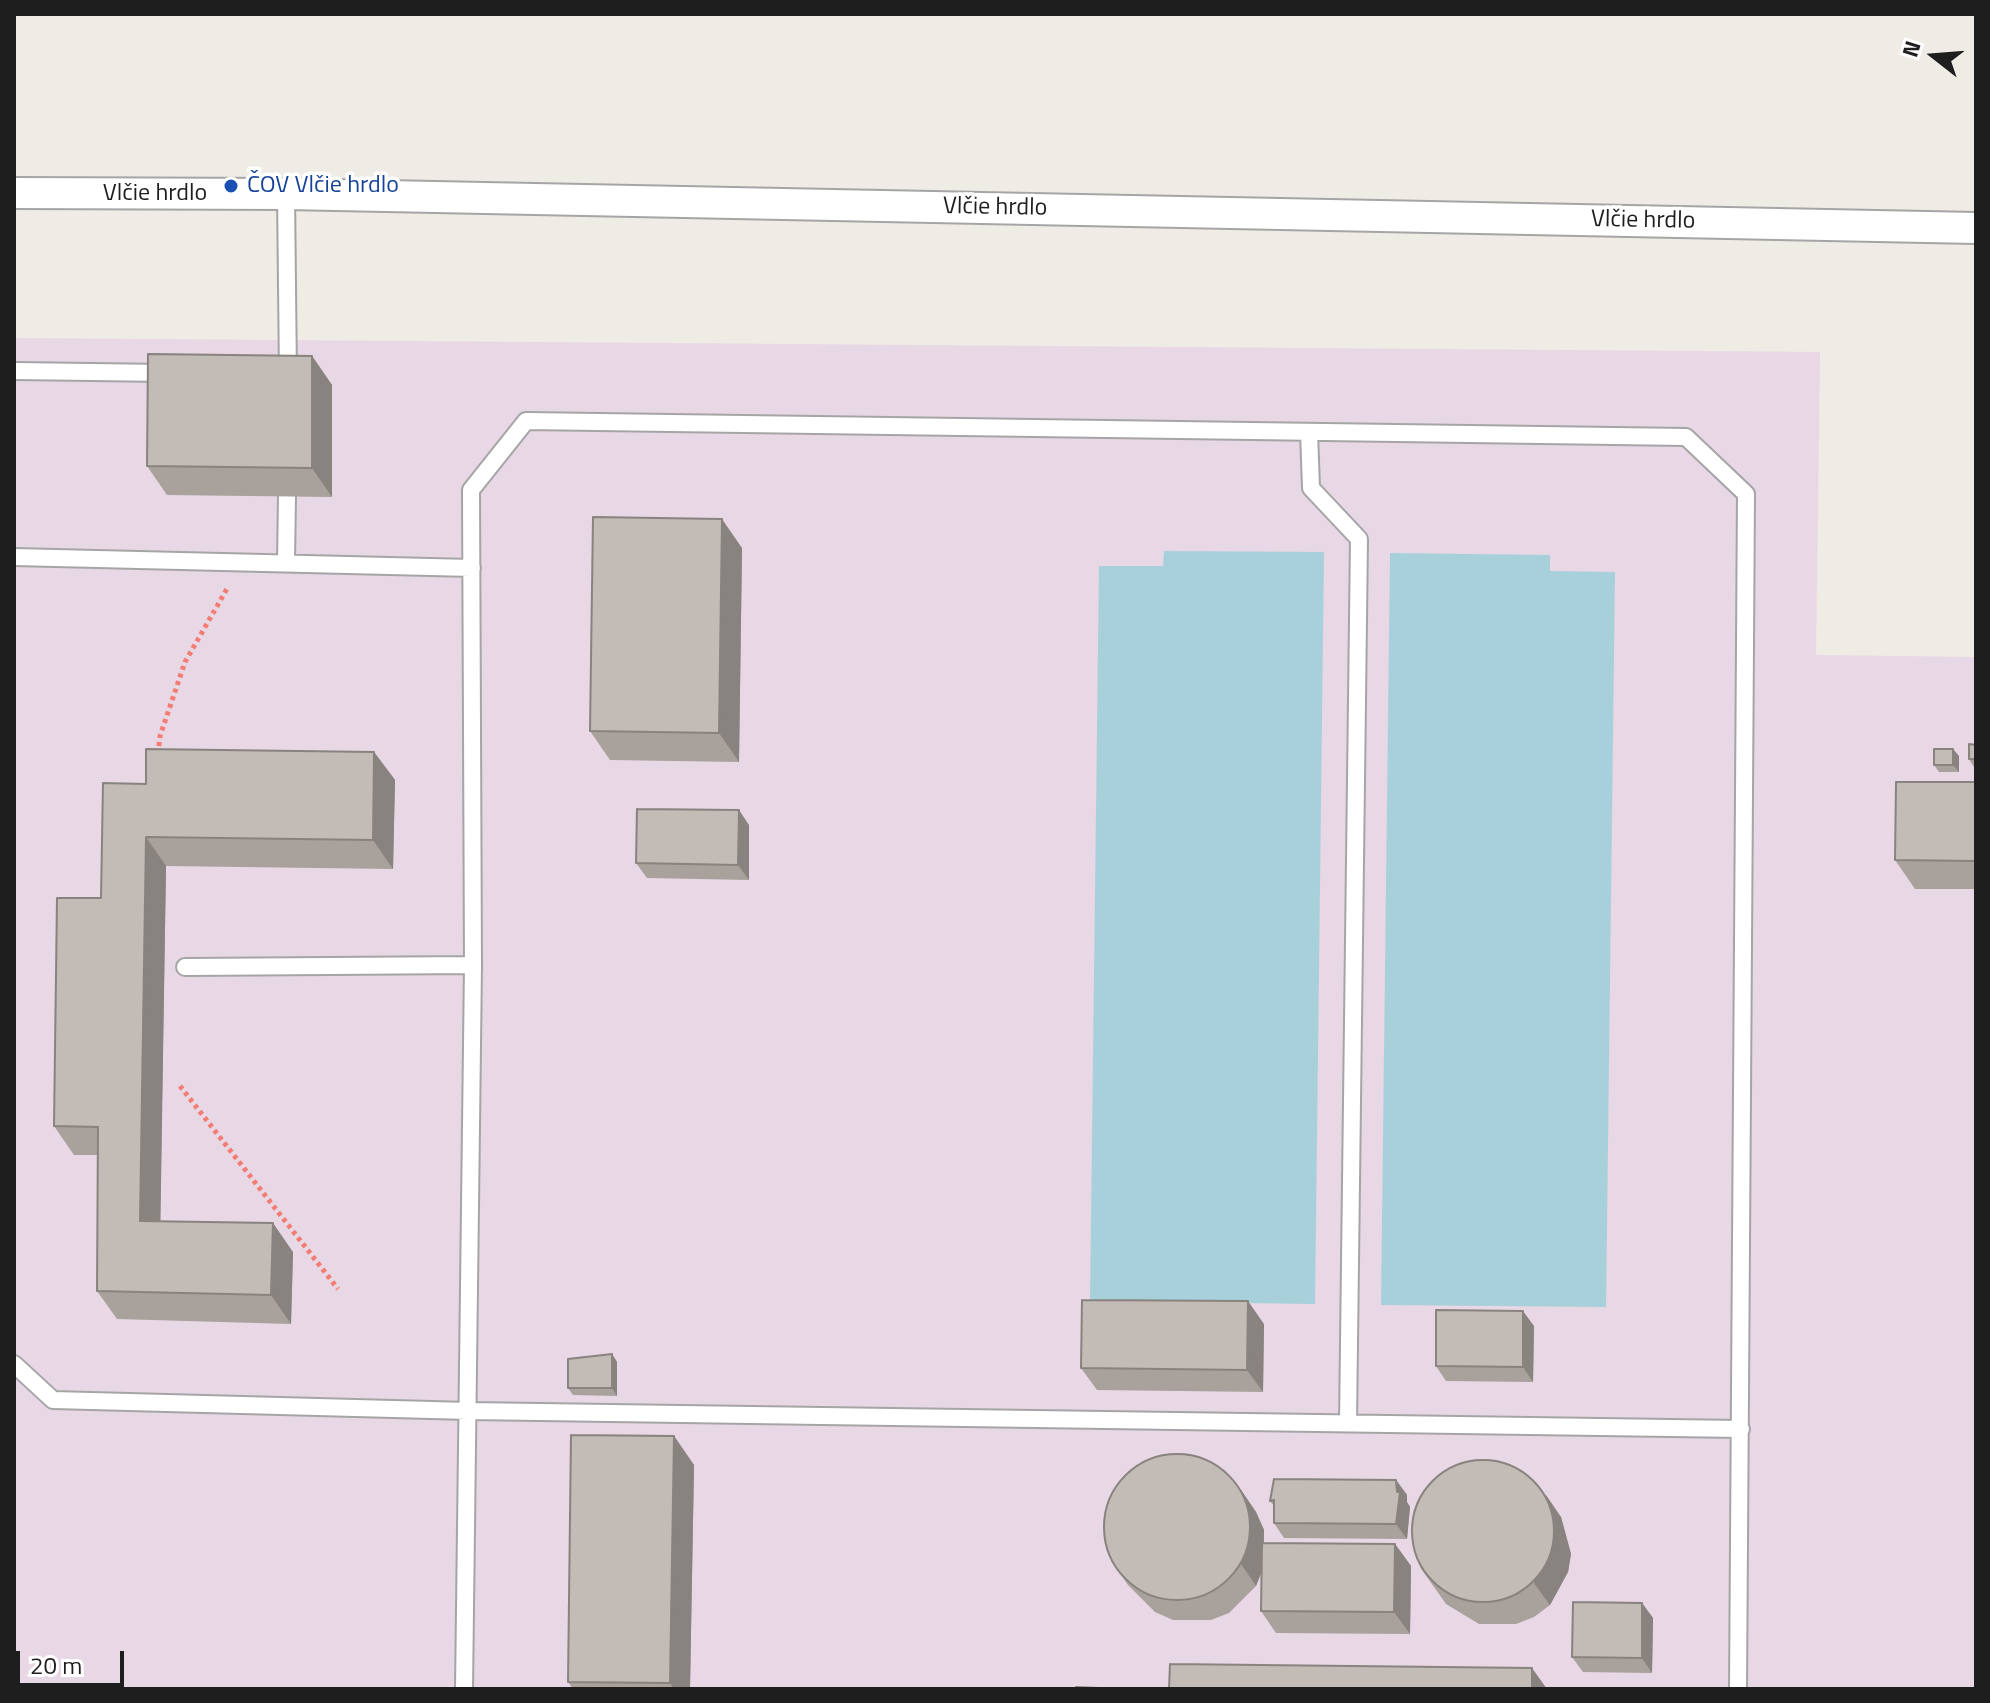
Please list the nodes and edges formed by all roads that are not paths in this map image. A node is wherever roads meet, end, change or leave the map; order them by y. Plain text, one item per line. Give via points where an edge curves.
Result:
1 (14, 193) edge
2 (286, 194) junction
3 (1976, 228) edge
4 (14, 371) edge
5 (182, 373) edge
6 (283, 377) edge
7 (1309, 432) junction
8 (287, 496) edge
9 (14, 557) edge
10 (286, 563) junction
11 (472, 568) junction
12 (473, 965) junction
13 (185, 967) dead end
14 (14, 1364) edge
15 (469, 1411) junction
16 (1348, 1423) junction
17 (1741, 1429) junction
18 (464, 1689) edge
19 (1738, 1689) edge

1 - 2 street, Vlčie hrdlo
2 - 3 street, Vlčie hrdlo
2 - 6 lane
4 - 5 lane
7 - 11 lane via 526,421 471,490
7 - 16 lane via 1311,488 1359,539
7 - 17 lane via 1686,437 1746,494
8 - 10 lane
9 - 10 lane
10 - 11 lane
11 - 12 lane
12 - 13 lane
12 - 15 lane
14 - 15 lane via 53,1400
15 - 16 lane
15 - 18 lane
16 - 17 lane
17 - 19 lane

